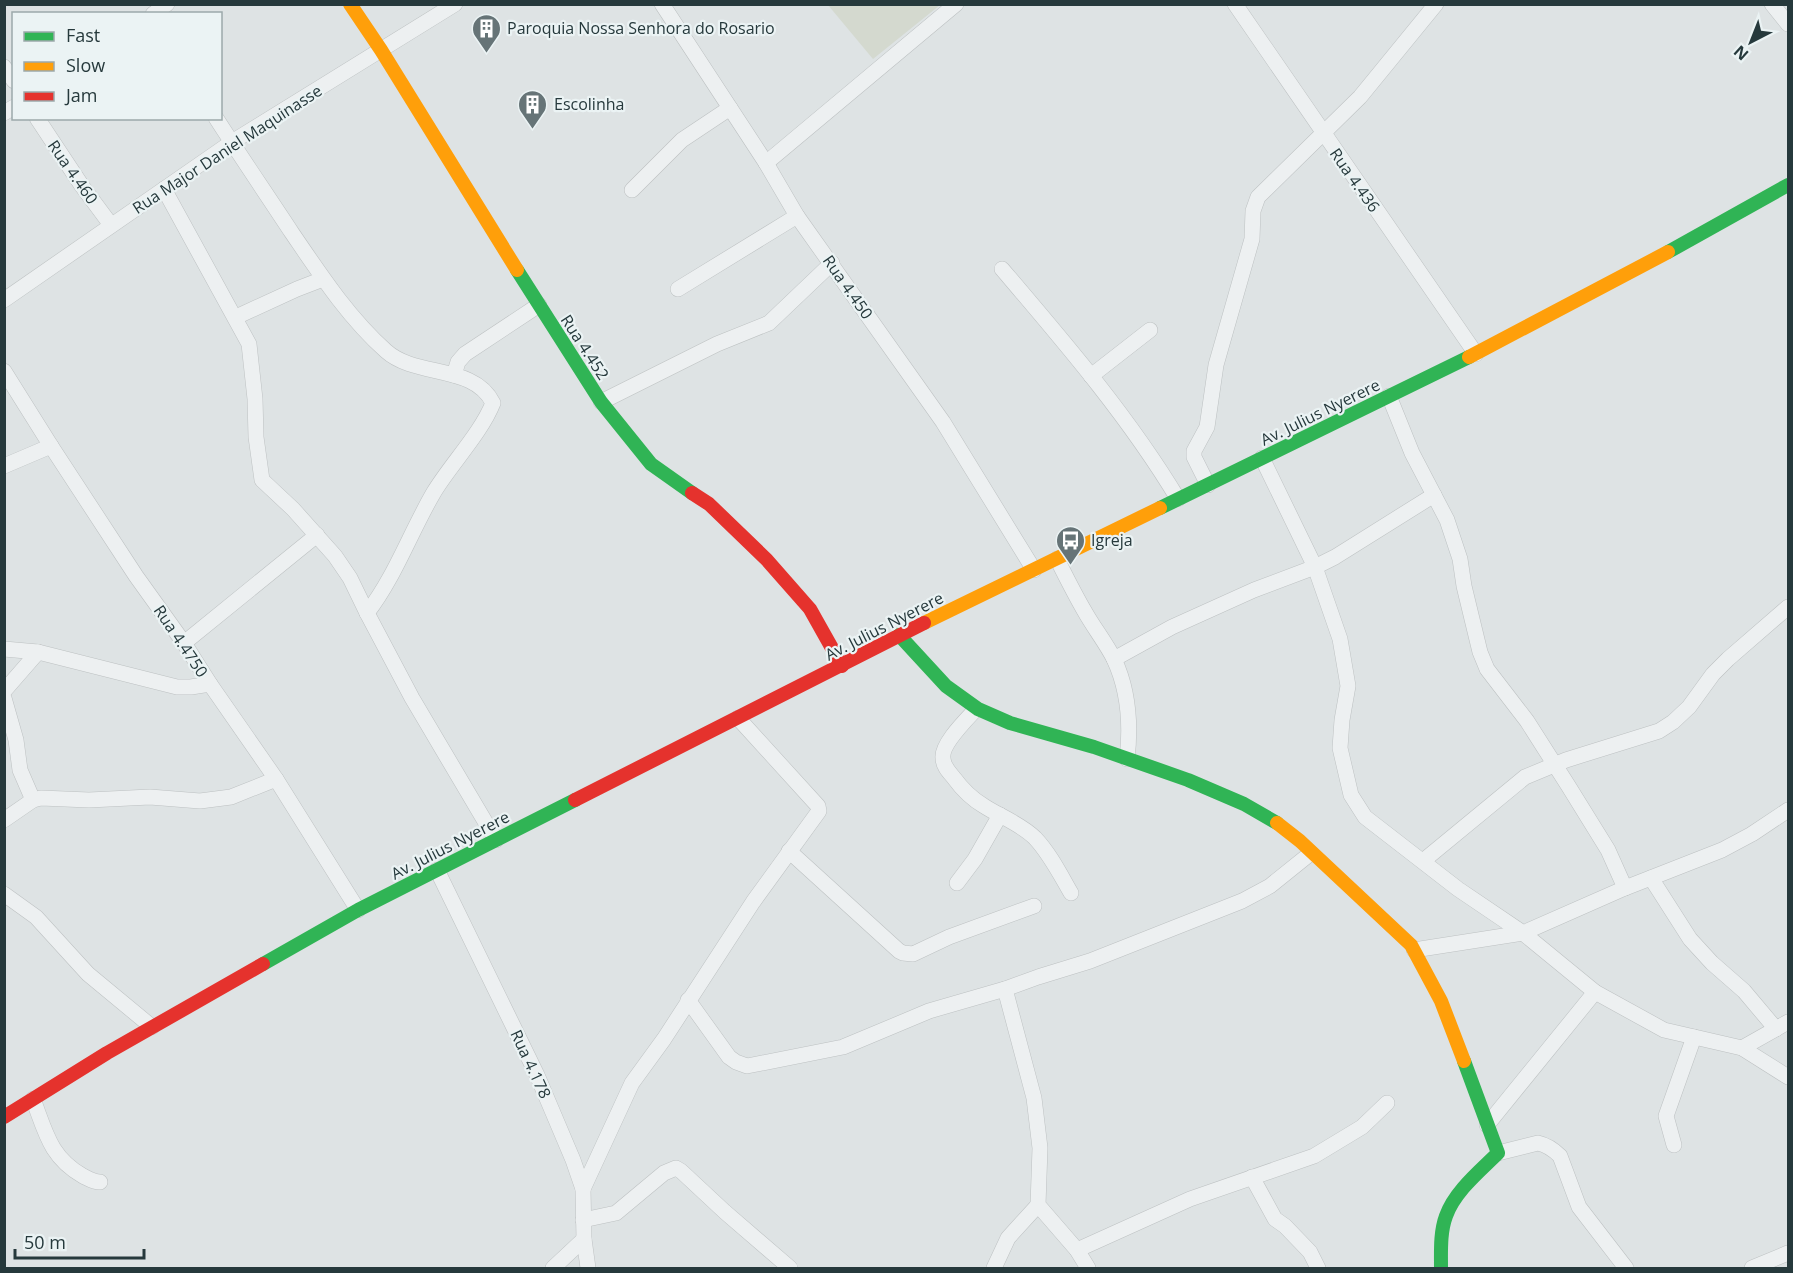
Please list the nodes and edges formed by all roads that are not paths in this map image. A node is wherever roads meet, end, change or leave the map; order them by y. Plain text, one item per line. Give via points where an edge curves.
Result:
1 (350, 4) edge
2 (455, 4) edge
3 (662, 4) edge
4 (956, 4) edge
5 (1234, 4) edge
6 (1436, 4) edge
7 (1772, 4) edge
8 (1788, 24) edge
9 (381, 50) junction
10 (730, 108) junction
11 (38, 120) edge
12 (217, 120) edge
13 (1323, 134) junction
14 (232, 142) junction
15 (766, 163) junction
16 (1788, 185) edge
17 (164, 189) junction
18 (632, 190) dead end
19 (797, 216) junction
20 (111, 225) junction
21 (832, 263) junction
22 (1002, 269) dead end
23 (324, 279) junction
24 (678, 289) dead end
25 (4, 300) edge
26 (539, 305) junction
27 (236, 317) junction
28 (1150, 330) dead end
29 (1476, 354) junction
30 (4, 371) edge
31 (454, 375) junction
32 (1091, 376) junction
33 (1389, 396) junction
34 (601, 402) junction
35 (51, 446) junction
36 (1262, 458) junction
37 (4, 466) edge
38 (1208, 485) junction
39 (1434, 495) junction
40 (1178, 499) junction
41 (316, 536) junction
42 (1057, 559) junction
43 (1315, 567) junction
44 (1034, 570) junction
45 (1788, 607) edge
46 (366, 613) junction
47 (899, 635) junction
48 (184, 643) junction
49 (4, 649) edge
50 (38, 652) junction
51 (1114, 659) junction
52 (842, 666) junction
53 (210, 684) junction
54 (4, 691) edge
55 (4, 698) edge
56 (976, 709) junction
57 (738, 718) junction
58 (1127, 759) junction
59 (1554, 764) junction
60 (276, 779) junction
61 (33, 800) junction
62 (1788, 810) edge
63 (1000, 815) junction
64 (4, 820) edge
65 (496, 840) junction
66 (789, 850) junction
67 (1311, 853) junction
68 (1423, 861) junction
69 (437, 870) junction
70 (1651, 878) junction
71 (957, 883) dead end
72 (1625, 888) junction
73 (1071, 893) dead end
74 (4, 894) edge
75 (1034, 906) dead end
76 (358, 910) junction
77 (1523, 933) junction
78 (1414, 950) junction
79 (1005, 989) junction
80 (1595, 992) junction
81 (688, 1000) junction
82 (1782, 1026) edge
83 (152, 1027) junction
84 (1694, 1038) junction
85 (1742, 1048) junction
86 (1788, 1077) edge
87 (33, 1099) junction
88 (1387, 1103) dead end
89 (4, 1117) edge
90 (1487, 1125) junction
91 (1674, 1145) dead end
92 (1498, 1153) junction
93 (1252, 1177) junction
94 (100, 1182) dead end
95 (583, 1189) junction
96 (1038, 1205) junction
97 (583, 1220) junction
98 (584, 1239) junction
99 (1077, 1250) junction
100 (1788, 1253) edge
101 (553, 1269) edge
102 (588, 1269) edge
103 (790, 1269) edge
104 (994, 1269) edge
105 (1088, 1269) edge
106 (1318, 1269) edge
107 (1441, 1269) edge
108 (1626, 1269) edge
109 (1752, 1269) edge

1 - 9 main road, Rua 4.452
2 - 9 street, Rua Major Daniel Maquinasse
3 - 10 street, Rua 4.450
4 - 15 street
5 - 13 street, Rua 4.436
6 - 13 street via 1381,73
7 - 8 street
9 - 14 street, Rua Major Daniel Maquinasse
9 - 26 main road, Rua 4.452
10 - 15 street, Rua 4.450
10 - 18 street via 667,152
11 - 20 street, Rua 4.460
12 - 14 street
13 - 29 street, Rua 4.436
13 - 38 street via 1254,203 1252,239 1216,365 1207,427 1194,450
14 - 17 street, Rua Major Daniel Maquinasse
14 - 23 street
15 - 19 street, Rua 4.450
16 - 29 main road, Av. Julius Nyerere
17 - 20 street, Rua Major Daniel Maquinasse
17 - 27 street
19 - 21 street, Rua 4.450
19 - 24 street
20 - 25 street, Rua Major Daniel Maquinasse
21 - 34 street via 769,323 717,344
21 - 44 street, Rua 4.450 via 943,422
22 - 32 street
23 - 27 street
23 - 31 street via 386,351 429,371
26 - 31 street via 465,354
26 - 34 main road, Rua 4.452
27 - 41 street via 249,344 262,480
28 - 32 street
29 - 33 main road, Av. Julius Nyerere
30 - 35 street, Rua 4.4750
31 - 46 street via 484,390 493,403 435,491 382,591
32 - 40 street
33 - 36 main road, Av. Julius Nyerere
33 - 39 street
34 - 52 main road, Rua 4.452 via 651,464 709,504 766,560 810,609
35 - 37 street
35 - 48 street, Rua 4.4750
36 - 38 main road, Av. Julius Nyerere
36 - 43 street
38 - 40 main road, Av. Julius Nyerere
39 - 43 street
39 - 59 street via 1460,559 1487,669
40 - 42 main road, Av. Julius Nyerere
41 - 46 street via 351,578
41 - 48 street
42 - 44 main road, Av. Julius Nyerere
42 - 51 street
43 - 51 street via 1172,627
43 - 68 street via 1346,667 1348,686 1340,748 1351,795 1365,817
44 - 47 main road, Av. Julius Nyerere
45 - 59 street via 1728,659 1689,707 1659,731
46 - 65 street
47 - 52 main road, Av. Julius Nyerere
47 - 56 main road via 930,670
48 - 53 street, Rua 4.4750
49 - 50 street
50 - 53 street via 168,686
50 - 54 street
51 - 58 street via 1129,713
52 - 57 main road, Av. Julius Nyerere
53 - 60 street, Rua 4.4750
55 - 61 street via 20,770
56 - 58 main road via 1023,728
56 - 63 street via 950,740 943,759 964,791
57 - 65 main road, Av. Julius Nyerere
57 - 66 street via 820,809
58 - 67 main road via 1263,813
59 - 68 street via 1525,777
59 - 72 street via 1608,850
60 - 61 street via 231,797 200,801 150,797
60 - 76 street, Rua 4.4750
61 - 64 street
62 - 70 street via 1722,850
63 - 71 street
63 - 73 street via 1034,837
65 - 69 main road, Av. Julius Nyerere
66 - 75 street via 903,953 913,954
66 - 81 street
67 - 78 main road
67 - 79 street via 1270,886 1242,901 1090,961
68 - 77 street
69 - 76 main road, Av. Julius Nyerere
69 - 95 street, Rua 4.178 via 537,1075
70 - 72 street
70 - 82 street via 1690,939
72 - 77 street
74 - 83 street via 54,934 88,974
76 - 83 main road, Av. Julius Nyerere
77 - 78 street
77 - 80 street
78 - 90 main road via 1439,995
79 - 81 street via 928,1011 843,1047 747,1066 729,1057
79 - 96 street via 1034,1098 1040,1148
80 - 84 street via 1664,1030
80 - 90 street
81 - 95 street via 632,1083
82 - 85 street
83 - 87 main road, Av. Julius Nyerere
84 - 85 street
84 - 91 street via 1666,1116
85 - 86 street
87 - 89 main road, Av. Julius Nyerere
87 - 94 street via 53,1151 68,1167
88 - 93 street via 1362,1126 1314,1156
90 - 92 main road
92 - 107 main road via 1448,1212
92 - 108 street via 1538,1143 1555,1151 1579,1207
93 - 99 street via 1190,1199
93 - 106 street via 1275,1219 1310,1252
95 - 97 street, Rua 4.178
96 - 99 street
96 - 104 street via 1008,1238
97 - 98 street, Rua 4.178
97 - 103 street via 616,1213 664,1173 676,1168
98 - 101 street
98 - 102 street, Rua 4.178
99 - 105 street
100 - 109 street

